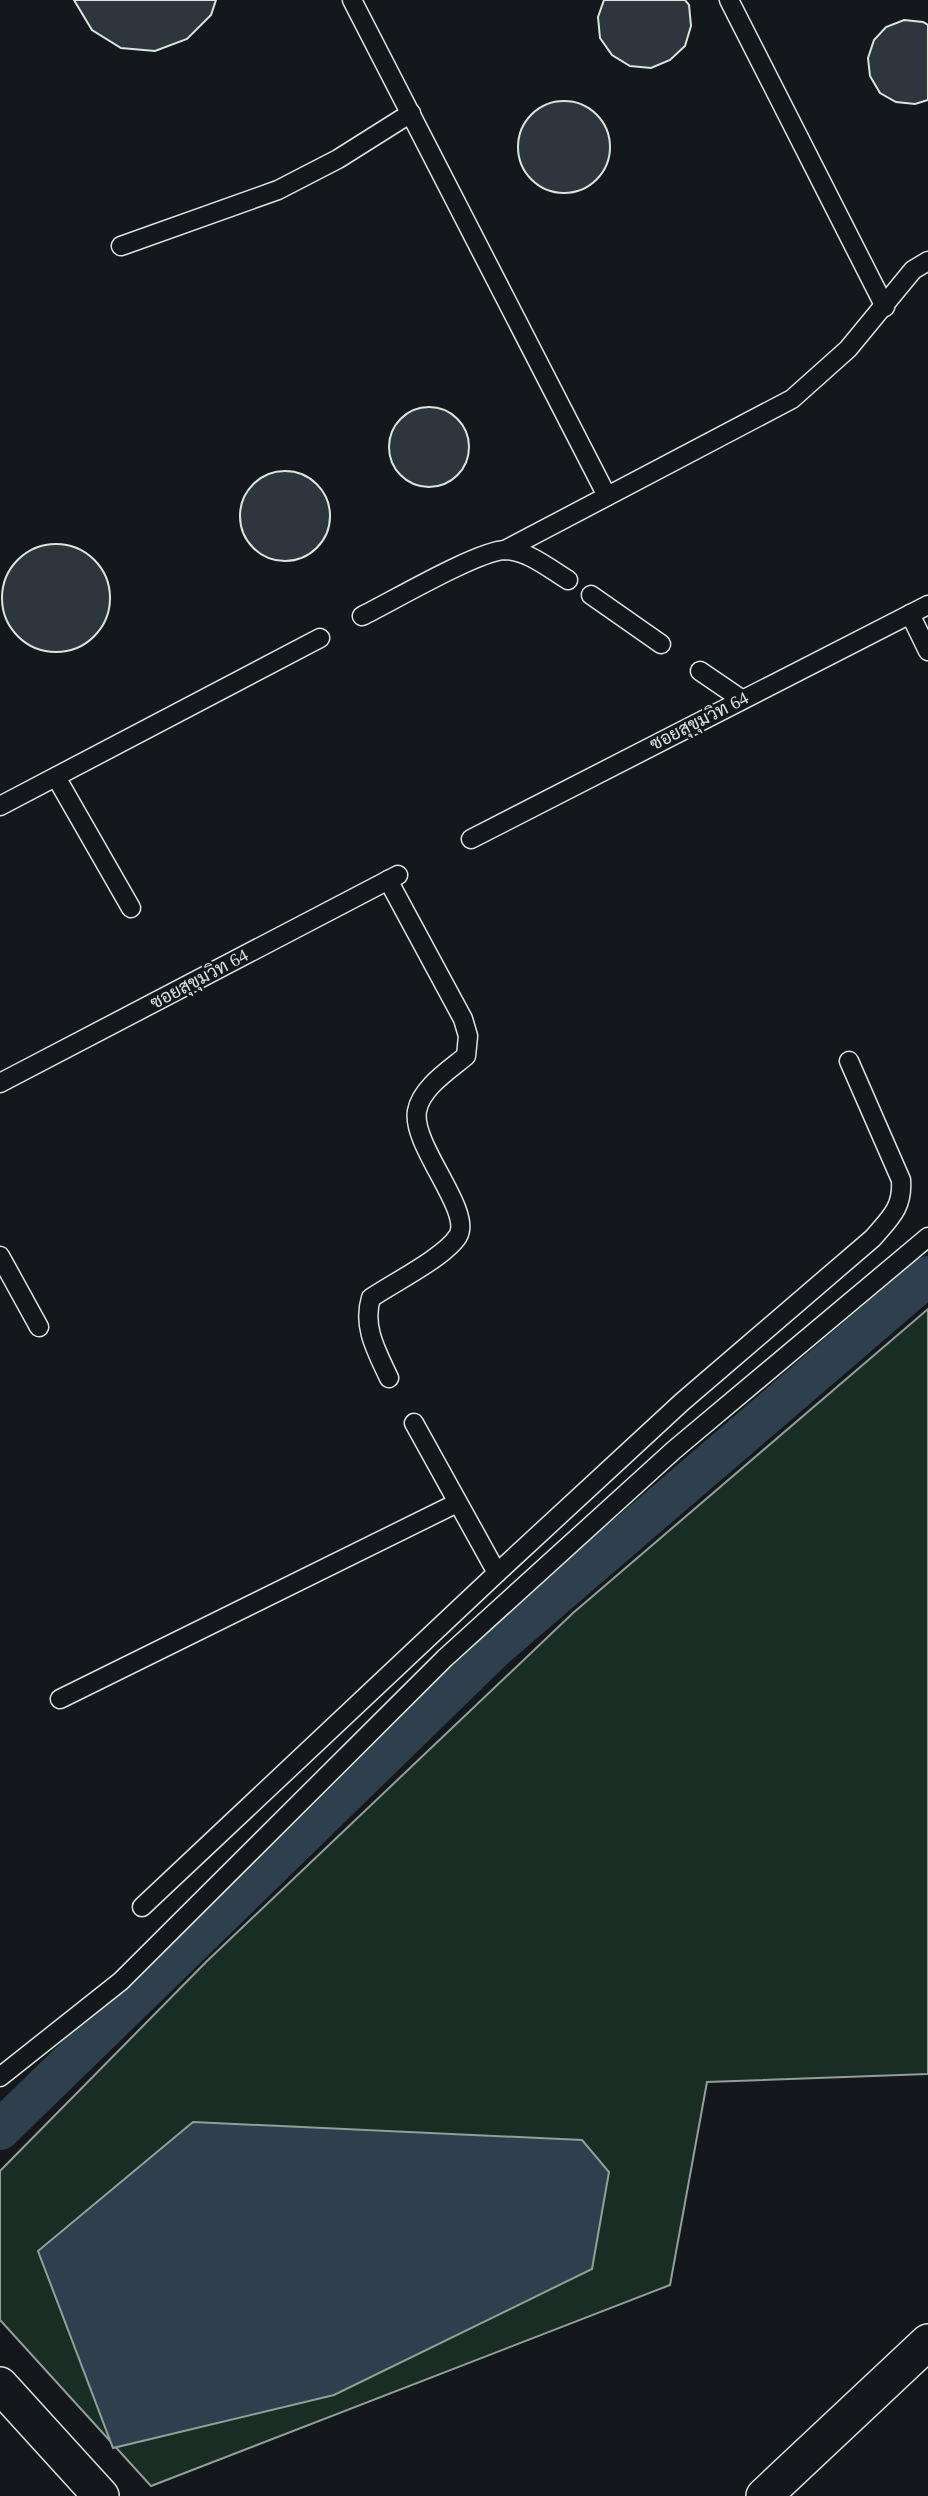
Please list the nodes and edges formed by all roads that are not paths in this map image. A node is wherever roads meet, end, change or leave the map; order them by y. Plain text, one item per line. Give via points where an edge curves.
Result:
1 (352, 0) edge
2 (729, 0) edge
3 (411, 113) junction
4 (121, 246) dead end
5 (928, 261) edge
6 (885, 307) junction
7 (607, 496) junction
8 (505, 550) junction
9 (568, 580) dead end
10 (591, 595) dead end
11 (928, 605) edge
12 (910, 614) junction
13 (362, 617) dead end
14 (320, 638) dead end
15 (661, 644) dead end
16 (928, 650) edge
17 (700, 671) dead end
18 (741, 699) junction
19 (56, 777) junction
20 (0, 806) edge
21 (471, 839) dead end
22 (131, 908) dead end
23 (849, 1061) dead end
24 (0, 1083) edge
25 (928, 1237) edge
26 (0, 1256) edge
27 (39, 1327) dead end
28 (389, 1378) dead end
29 (414, 1423) dead end
30 (457, 1503) junction
31 (497, 1573) junction
32 (60, 1699) dead end
33 (142, 1907) dead end
34 (0, 2077) edge
35 (928, 2342) edge
36 (0, 2385) edge
37 (101, 2496) edge
38 (764, 2496) edge

1 - 3 lane
2 - 6 lane
3 - 4 lane via 278,190
3 - 7 lane
5 - 6 lane via 912,270
6 - 7 lane via 848,349 792,399
7 - 8 lane
8 - 9 lane via 529,556
8 - 13 lane via 478,557
10 - 15 lane
11 - 12 lane, ซอยสุขุมวิท 64
12 - 16 lane
12 - 18 lane, ซอยสุขุมวิท 64
14 - 19 lane
17 - 18 lane
18 - 21 lane, ซอยสุขุมวิท 64
19 - 20 lane
19 - 22 lane
23 - 31 lane via 901,1180 902,1197 891,1216 873,1238 682,1402
24 - 28 lane, ซอยสุขุมวิท 64 via 393,878 468,1036 466,1056 426,1091 416,1112 421,1136 461,1219 459,1235 440,1254 371,1298 367,1311 370,1336
25 - 34 lane via 674,1450 445,1658 121,1981
26 - 27 lane
29 - 30 lane
30 - 31 lane
30 - 32 lane
31 - 33 lane
35 - 38 street
36 - 37 street

